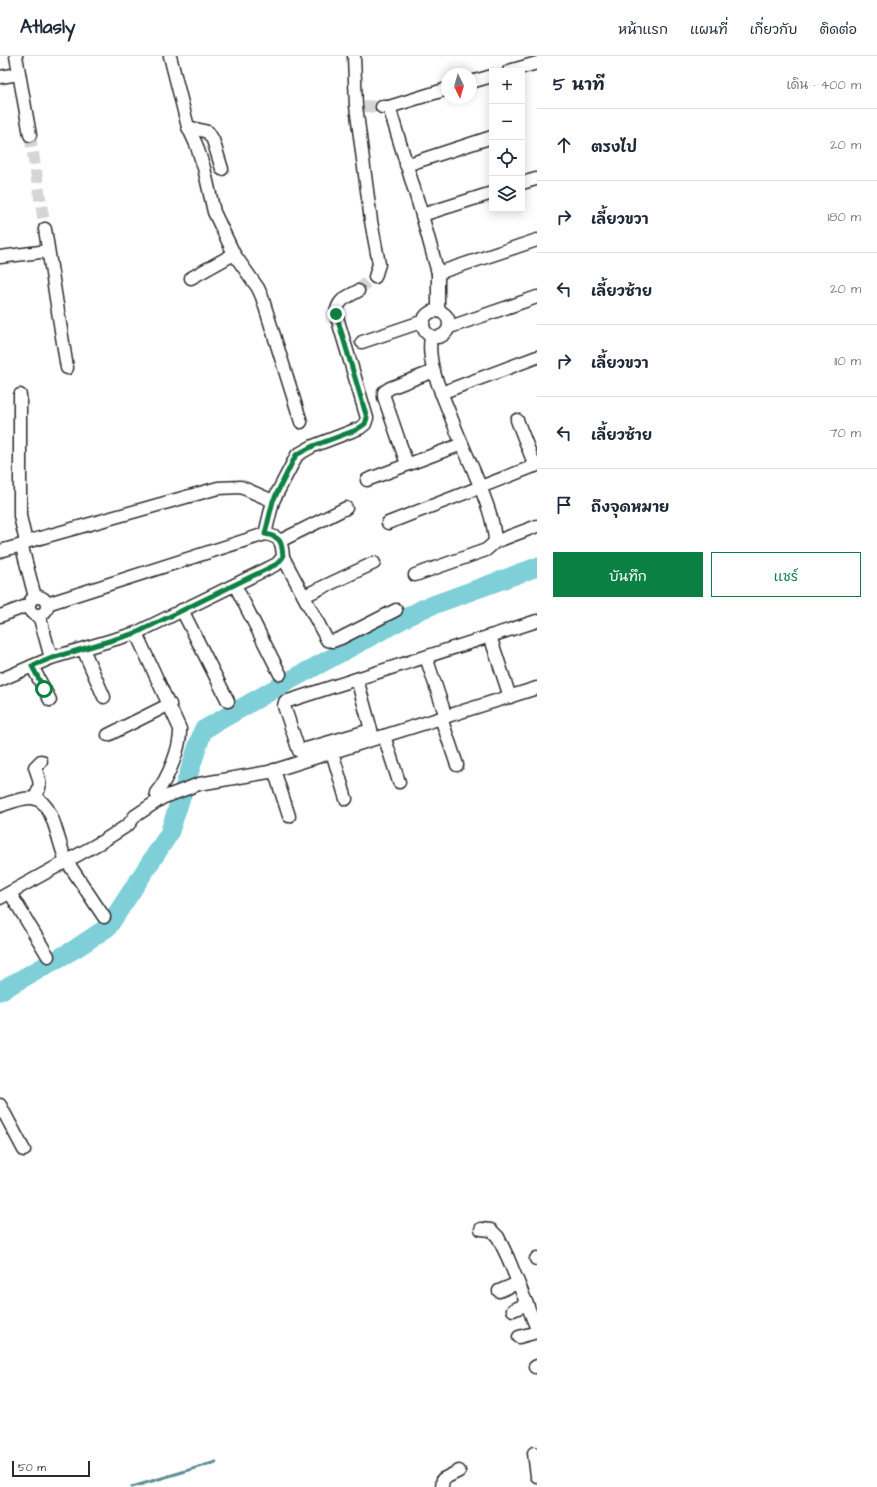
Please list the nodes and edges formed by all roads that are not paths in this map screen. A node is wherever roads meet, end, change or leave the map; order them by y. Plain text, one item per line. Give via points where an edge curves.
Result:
1 (16, 56) edge
2 (170, 56) edge
3 (354, 56) edge
4 (537, 63) edge
5 (520, 68) edge
6 (19, 74) junction
7 (0, 77) edge
8 (489, 77) edge
9 (477, 80) edge
10 (441, 91) edge
11 (188, 127) junction
12 (30, 135) tunnel mouth
13 (489, 137) edge
14 (406, 165) junction
15 (222, 169) dead end
16 (536, 179) edge
17 (525, 183) edge
18 (489, 194) edge
19 (422, 215) junction
20 (45, 229) tunnel mouth
21 (537, 240) edge
22 (48, 251) junction
23 (234, 254) junction
24 (0, 257) edge
25 (438, 273) junction
26 (375, 277) dead end
27 (191, 278) dead end
28 (358, 291) tunnel mouth
29 (537, 297) edge
30 (438, 311) junction
31 (424, 320) junction
32 (450, 327) junction
33 (431, 337) junction
34 (362, 342) dead end
35 (537, 357) edge
36 (67, 368) dead end
37 (434, 371) junction
38 (441, 394) junction
39 (20, 396) dead end
40 (517, 420) dead end
41 (301, 422) dead end
42 (462, 444) junction
43 (407, 464) junction
44 (536, 466) edge
45 (367, 480) dead end
46 (480, 487) junction
47 (273, 501) junction
48 (346, 508) dead end
49 (388, 523) dead end
50 (537, 526) edge
51 (265, 534) junction
52 (280, 541) junction
53 (495, 542) junction
54 (24, 544) junction
55 (0, 551) edge
56 (283, 557) junction
57 (374, 563) dead end
58 (415, 575) dead end
59 (235, 585) junction
60 (304, 596) junction
61 (32, 601) junction
62 (47, 604) junction
63 (182, 610) junction
64 (396, 610) dead end
65 (39, 614) junction
66 (0, 616) edge
67 (537, 621) edge
68 (136, 633) junction
69 (490, 636) junction
70 (82, 649) junction
71 (426, 657) junction
72 (52, 658) junction
73 (32, 666) junction
74 (280, 674) dead end
75 (357, 678) junction
76 (0, 680) edge
77 (537, 688) edge
78 (104, 697) dead end
79 (510, 697) junction
80 (50, 700) dead end
81 (228, 701) dead end
82 (170, 704) junction
83 (444, 718) junction
84 (108, 734) dead end
85 (376, 735) junction
86 (332, 752) junction
87 (41, 761) dead end
88 (457, 765) dead end
89 (274, 770) junction
90 (399, 782) dead end
91 (159, 796) junction
92 (35, 798) junction
93 (346, 800) dead end
94 (0, 806) edge
95 (289, 816) dead end
96 (66, 860) junction
97 (5, 895) edge
98 (104, 917) dead end
99 (48, 956) dead end
100 (0, 1105) edge
101 (24, 1150) dead end
102 (481, 1229) dead end
103 (518, 1283) junction
104 (499, 1291) dead end
105 (527, 1304) junction
106 (513, 1310) dead end
107 (537, 1329) edge
108 (537, 1332) edge
109 (519, 1337) dead end
110 (534, 1453) dead end
111 (459, 1471) dead end
112 (537, 1476) edge
113 (442, 1487) edge

1 - 6 street
2 - 11 street
3 - 26 street via 370,221 378,264
4 - 5 street
6 - 7 street
6 - 12 street
8 - 9 street
10 - 14 street via 385,107
11 - 15 street via 208,132
11 - 23 street via 204,168 214,212
13 - 14 street
14 - 19 street
16 - 17 street
18 - 19 street
19 - 25 street
20 - 22 street
21 - 25 street
22 - 24 street
22 - 36 street
23 - 27 street
23 - 41 street via 262,297
25 - 30 street
28 - 47 street via 340,301 336,314 367,418 365,424 296,455
29 - 32 street
30 - 31 street via 430,312
30 - 32 street via 445,314
31 - 33 street via 425,332
31 - 34 street
32 - 33 street via 446,334 439,338
33 - 37 street via 430,359
35 - 38 street
37 - 38 street
37 - 43 street via 384,392
38 - 42 street
39 - 54 street via 20,516
40 - 44 street
42 - 43 street
42 - 46 street
43 - 45 street
44 - 46 street
46 - 49 street
46 - 53 street via 495,528
47 - 51 street
47 - 54 street via 241,487 218,488
48 - 52 street
50 - 53 street
51 - 52 street
51 - 62 street
52 - 56 street
53 - 58 street via 486,550
54 - 55 street
54 - 61 street
56 - 59 street via 277,564
56 - 60 street
57 - 60 street
59 - 63 street
59 - 74 street
60 - 64 street via 327,640 333,641
61 - 62 street via 40,597
61 - 65 street via 30,610 34,614
61 - 66 street
62 - 65 street via 44,613
63 - 68 street
63 - 81 street
65 - 72 street
67 - 69 street
68 - 70 street
68 - 82 street
69 - 71 street
69 - 79 street
70 - 72 street
70 - 78 street
71 - 75 street
71 - 83 street
72 - 73 street
73 - 76 street
73 - 80 street
75 - 85 street
75 - 85 street via 285,702 284,706 299,752
77 - 79 street
79 - 83 street
82 - 84 street
82 - 91 street via 181,737
83 - 85 street
83 - 88 street
85 - 86 street
85 - 90 street
86 - 89 street
86 - 93 street
87 - 92 street via 35,767 40,778 40,788
89 - 91 street via 198,784
89 - 95 street
91 - 96 street via 128,825
92 - 94 street
92 - 96 street via 44,803 51,812
96 - 97 street
96 - 98 street
97 - 99 street
100 - 101 street
102 - 103 street via 491,1230 498,1237
103 - 104 street
103 - 105 street
105 - 106 street
105 - 107 street
108 - 109 street
110 - 112 street
111 - 113 street via 443,1479

